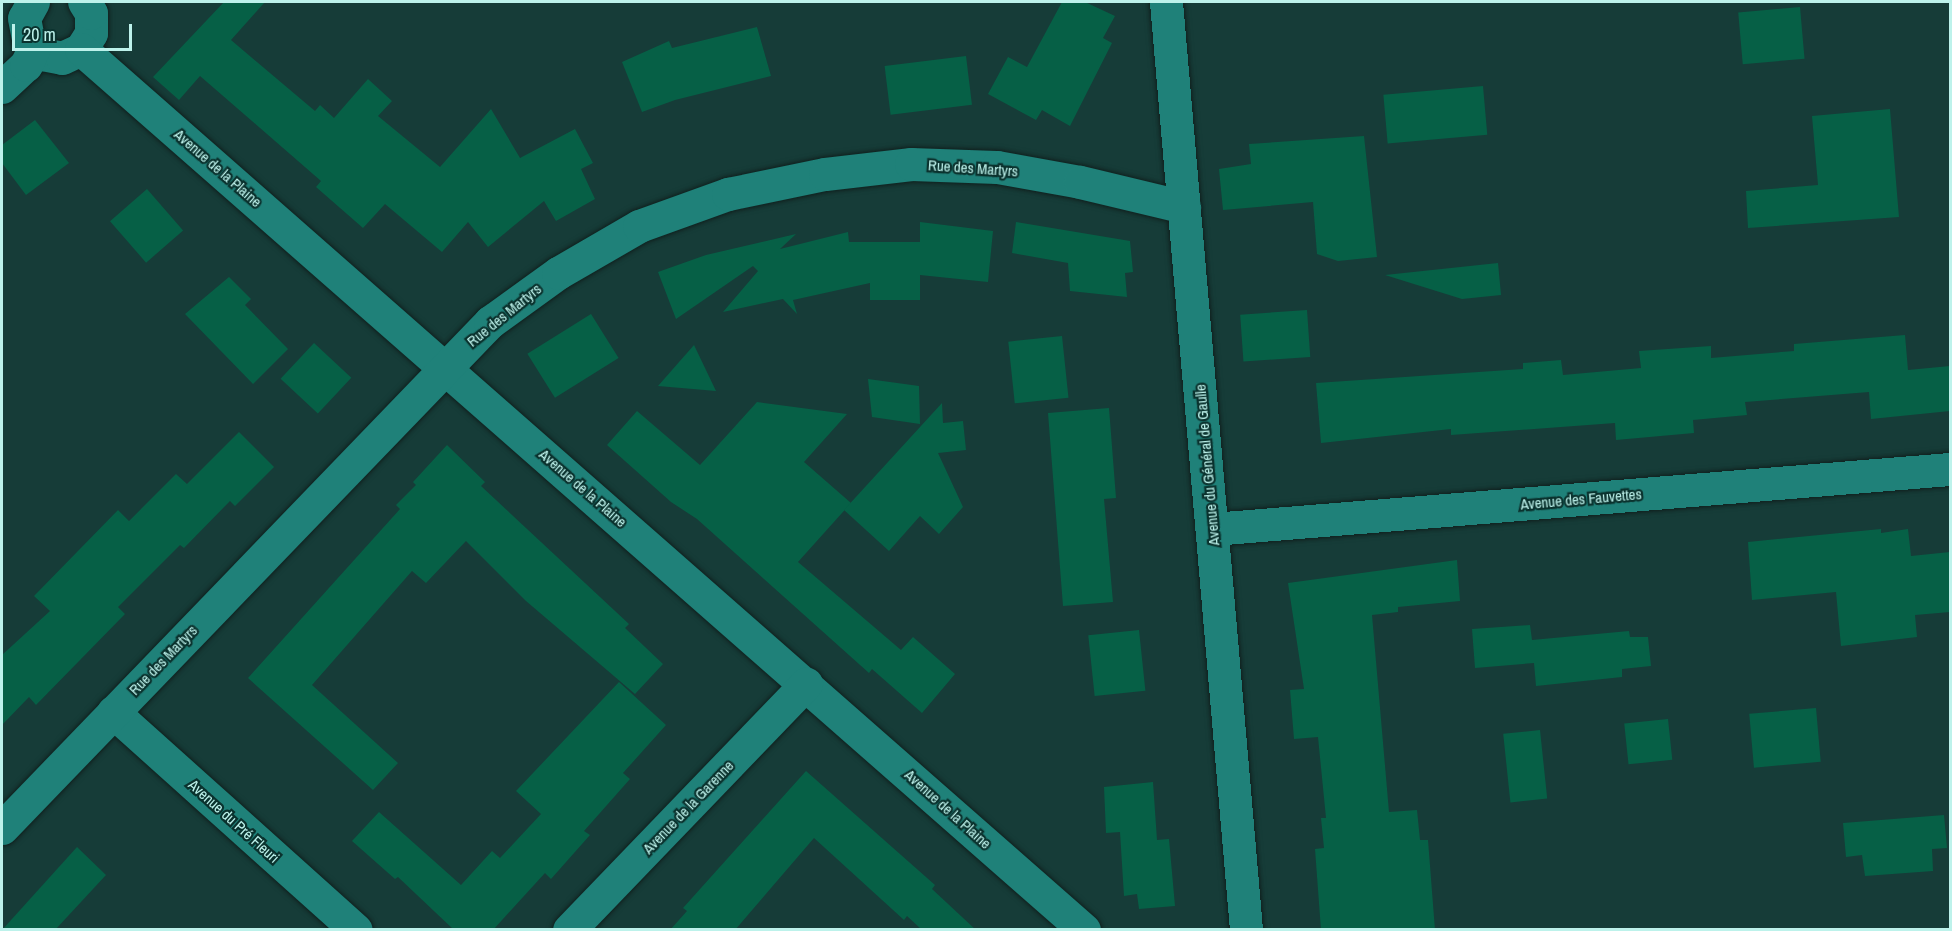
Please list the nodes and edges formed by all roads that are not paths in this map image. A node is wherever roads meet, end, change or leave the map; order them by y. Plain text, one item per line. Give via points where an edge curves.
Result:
1 (86, 2) edge
2 (1166, 2) edge
3 (20, 12) edge
4 (34, 48) junction
5 (81, 49) junction
6 (2, 87) edge
7 (1184, 207) junction
8 (444, 367) junction
9 (1950, 469) edge
10 (1212, 529) junction
11 (806, 684) junction
12 (112, 712) junction
13 (2, 828) edge
14 (356, 930) edge
15 (569, 930) edge
16 (1084, 930) edge
17 (1246, 930) edge

1 - 5 street via 92,33
2 - 7 street, Avenue du Général de Gaulle
3 - 4 street
4 - 5 street via 42,54 63,58
4 - 6 street via 26,65
5 - 8 street, Avenue de la Plaine
7 - 8 street, Rue des Martyrs via 997,167 922,164 825,174 728,194 639,226 558,273 490,322
7 - 10 street, Avenue du Général de Gaulle
8 - 11 street, Avenue de la Plaine
8 - 12 street, Rue des Martyrs
9 - 10 street, Avenue des Fauvettes
10 - 17 street, Avenue du Général de Gaulle
11 - 15 street, Avenue de la Garenne
11 - 16 street, Avenue de la Plaine
12 - 13 street, Rue des Martyrs
12 - 14 street, Avenue du Pré Fleuri

